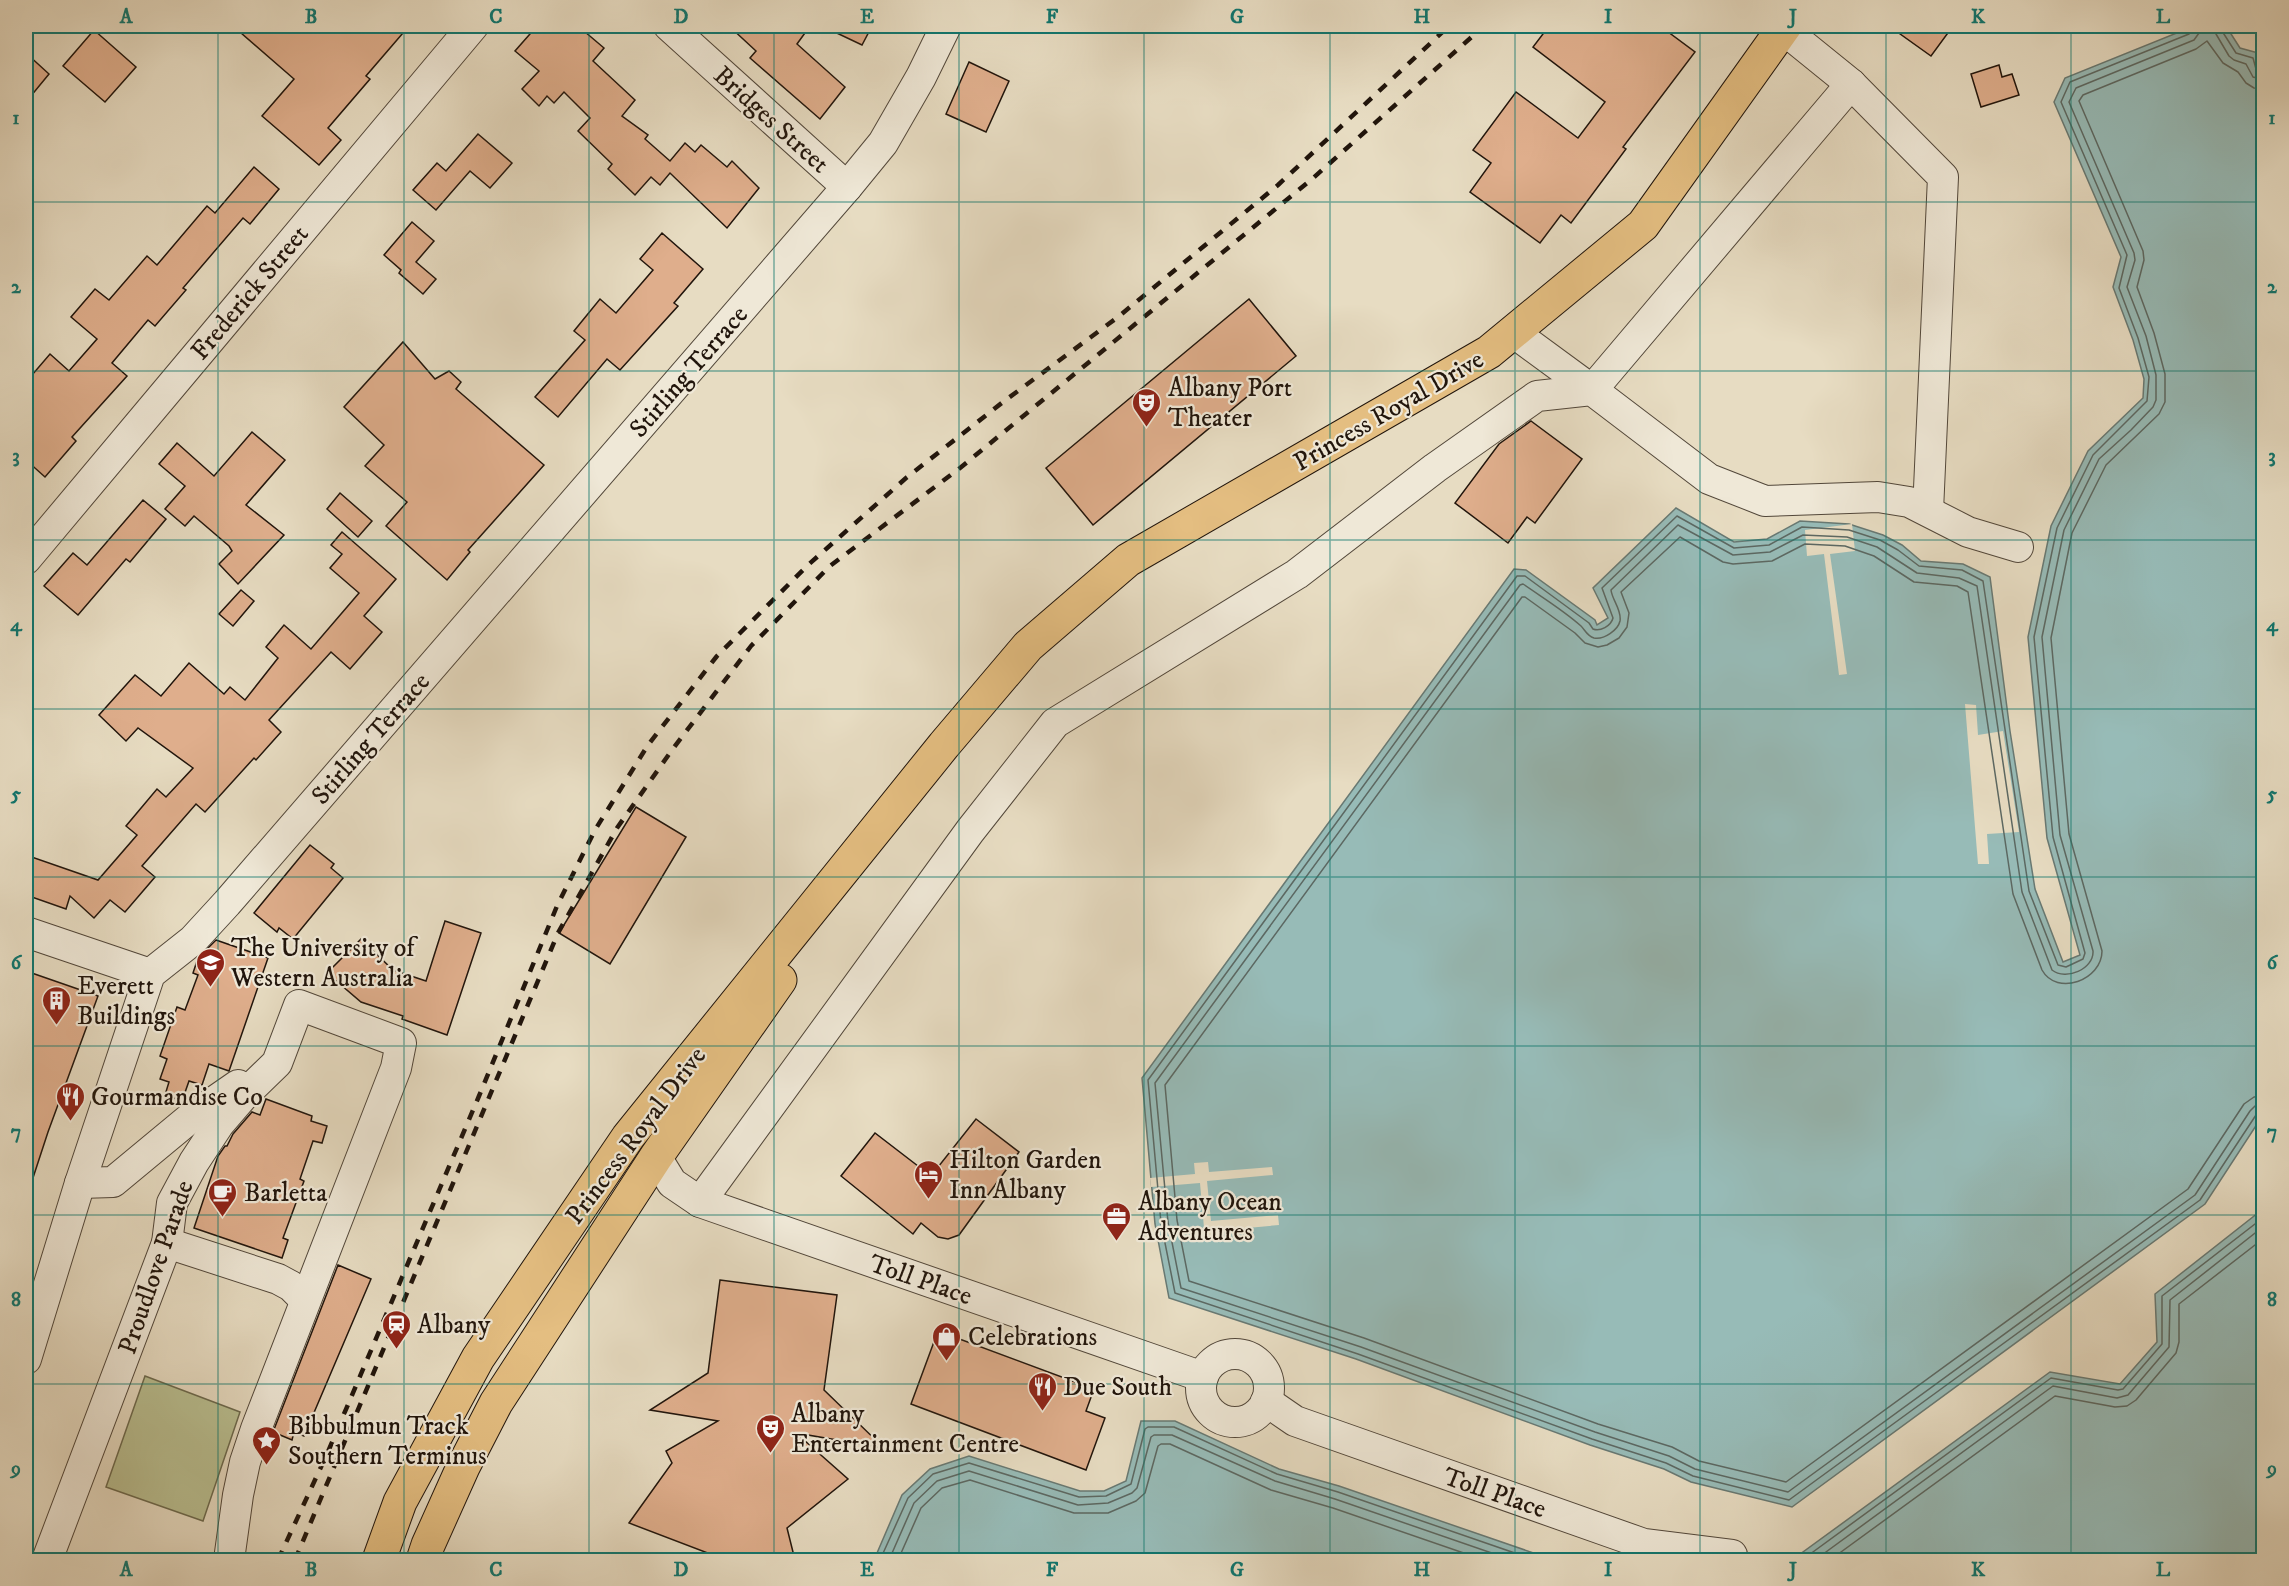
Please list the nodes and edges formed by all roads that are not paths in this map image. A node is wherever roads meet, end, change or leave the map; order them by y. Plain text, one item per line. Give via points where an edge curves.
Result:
1 (473, 26) edge
2 (669, 26) edge
3 (946, 26) edge
4 (1784, 27) edge
5 (1851, 84) junction
6 (847, 187) junction
7 (1513, 332) junction
8 (1592, 390) junction
9 (1928, 511) junction
10 (2018, 547) dead end
11 (26, 559) edge
12 (944, 745) junction
13 (26, 932) edge
14 (150, 974) junction
15 (277, 1063) junction
16 (628, 1137) junction
17 (656, 1157) junction
18 (80, 1183) junction
19 (700, 1202) junction
20 (167, 1243) junction
21 (305, 1300) junction
22 (26, 1359) edge
23 (1203, 1377) junction
24 (1266, 1401) junction
25 (1732, 1555) dead end
26 (47, 1560) edge
27 (230, 1560) edge
28 (379, 1560) edge
29 (423, 1560) edge

1 - 11 street, Frederick Street
2 - 6 street, Bridges Street
3 - 6 street, Stirling Terrace via 883,143
4 - 5 street
4 - 7 main road, Princess Royal Drive via 1643,225
5 - 8 street
5 - 9 street via 1943,177
6 - 14 street, Stirling Terrace via 227,903 193,940
7 - 8 street
7 - 12 main road, Princess Royal Drive via 1489,352 1128,560 1029,646
8 - 9 street via 1708,479 1765,501 1878,497 1909,502
8 - 19 street via 1537,396 1297,574 1055,723 970,831
9 - 10 street via 1968,532
12 - 16 main road, Princess Royal Drive
12 - 17 main road, Princess Royal Drive
13 - 14 street
14 - 18 street
15 - 18 street via 245,1079 189,1119 113,1182
15 - 20 street, Proudlove Parade via 219,1124 194,1162 172,1203
15 - 21 street, Proudlove Parade via 299,1005 401,1043 396,1068
16 - 17 main road
16 - 28 main road, Princess Royal Drive via 478,1358 400,1502
17 - 19 street, Toll Place via 672,1183
17 - 29 main road, Princess Royal Drive via 496,1403
18 - 22 street
19 - 23 street, Toll Place
20 - 21 street via 278,1279
20 - 26 street, Proudlove Parade
21 - 27 street, Proudlove Parade via 245,1462
23 - 24 street via 1202,1398 1214,1415 1223,1420 1233,1423 1253,1417
23 - 24 street via 1218,1359 1229,1355 1252,1359 1267,1377
24 - 25 street, Toll Place via 1294,1421 1644,1544

